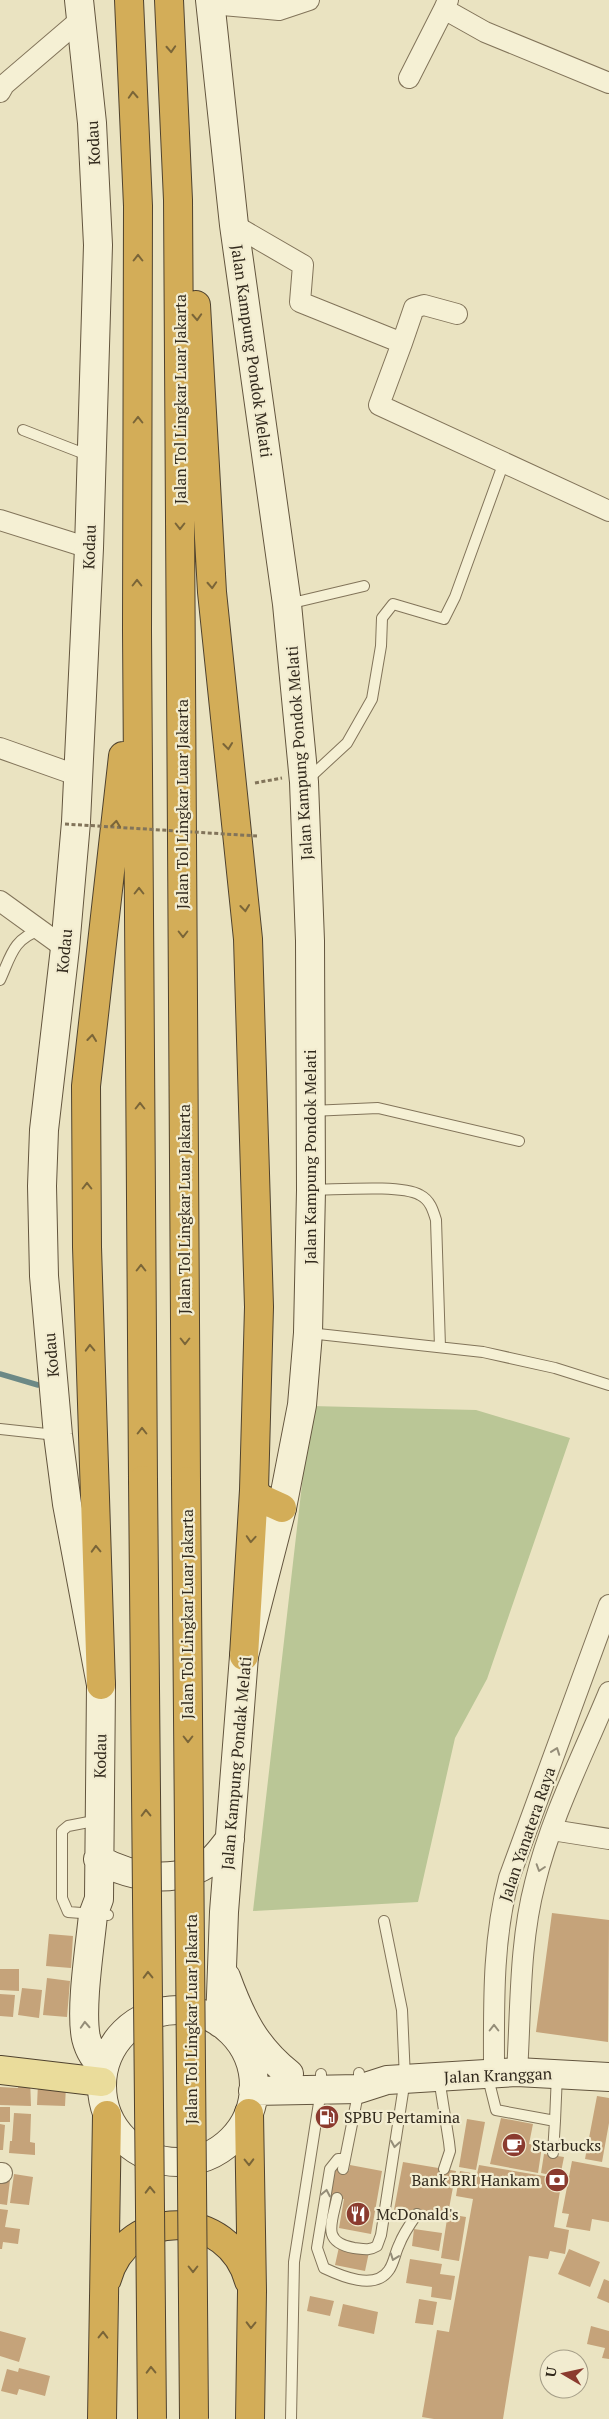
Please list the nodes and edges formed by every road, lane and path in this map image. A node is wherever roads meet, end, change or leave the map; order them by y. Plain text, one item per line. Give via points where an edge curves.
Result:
1 (129, 0) edge
2 (169, 0) edge
3 (309, 0) edge
4 (211, 2) edge
5 (446, 5) edge
6 (80, 10) edge
7 (409, 78) dead end
8 (609, 83) edge
9 (2, 86) edge
10 (178, 200) junction
11 (234, 226) junction
12 (457, 314) dead end
13 (402, 342) junction
14 (23, 430) dead end
15 (90, 456) junction
16 (504, 462) junction
17 (609, 511) edge
18 (0, 520) edge
19 (89, 548) junction
20 (364, 586) dead end
21 (287, 604) junction
22 (137, 631) junction
23 (0, 748) edge
24 (79, 776) junction
25 (304, 782) junction
26 (65, 824) dead end
27 (257, 836) dead end
28 (0, 902) edge
29 (40, 930) junction
30 (65, 948) junction
31 (0, 980) edge
32 (310, 1111) junction
33 (519, 1141) dead end
34 (311, 1190) junction
35 (308, 1333) junction
36 (440, 1347) junction
37 (609, 1385) edge
38 (0, 1429) edge
39 (58, 1436) junction
40 (254, 1490) junction
41 (282, 1508) junction
42 (609, 1604) edge
43 (244, 1656) junction
44 (102, 1685) junction
45 (579, 1688) junction
46 (609, 1692) edge
47 (100, 1820) junction
48 (552, 1830) junction
49 (230, 1839) junction
50 (609, 1839) edge
51 (98, 1859) junction
52 (100, 1916) junction
53 (384, 1921) dead end
54 (497, 1949) junction
55 (221, 1952) junction
56 (525, 1954) junction
57 (97, 1961) junction
58 (220, 2023) junction
59 (121, 2036) junction
60 (0, 2070) edge
61 (499, 2073) junction
62 (557, 2073) junction
63 (289, 2074) junction
64 (103, 2075) junction
65 (439, 2077) junction
66 (609, 2077) edge
67 (396, 2079) junction
68 (359, 2081) junction
69 (321, 2082) junction
70 (252, 2093) junction
71 (107, 2115) junction
72 (555, 2121) junction
73 (124, 2141) junction
74 (553, 2153) dead end
75 (444, 2169) dead end
76 (106, 2179) junction
77 (337, 2198) dead end
78 (417, 2214) dead end
79 (104, 2288) junction
80 (252, 2291) junction
81 (102, 2419) edge
82 (152, 2419) edge
83 (194, 2419) edge
84 (250, 2419) edge
85 (291, 2419) edge

22 -> 1 highway via 138,206
2 -> 10 highway, Jalan Tol Lingkar Luar Jakarta
3 - 4 street via 279,10
4 - 11 main road, Jalan Kampung Pondok Melati
5 - 7 street
5 - 8 street via 485,32
6 - 9 street
6 - 15 main road, Kodau via 92,124 98,245
10 -> 40 highway via 197,309 212,592 248,939 259,1307
10 -> 83 highway, Jalan Tol Lingkar Luar Jakarta, bridge
11 - 13 street via 303,265 300,302
11 - 21 main road, Jalan Kampung Pondok Melati
12 - 13 street via 424,306 414,308
13 - 16 street via 375,411
14 - 15 lane
15 - 19 main road, Kodau
16 - 17 street
16 - 25 lane via 444,619 393,604 382,618 372,699 347,743
18 - 19 street
19 - 24 main road, Kodau
20 - 21 lane
21 - 25 main road, Jalan Kampung Pondok Melati
44 -> 22 highway via 87,1246 86,1086
82 -> 22 highway, bridge
23 - 24 street
24 - 30 main road, Kodau
25 - 32 main road, Jalan Kampung Pondok Melati via 310,941
26 - 27 path, bridge
28 - 29 street
29 - 30 street
29 - 31 lane via 23,937 15,946
30 - 39 main road, Kodau via 44,1130 42,1186 44,1276
32 - 33 lane via 378,1108
32 - 34 main road, Jalan Kampung Pondok Melati
34 - 35 main road, Jalan Kampung Pondok Melati
34 - 36 lane via 400,1190 421,1195 429,1202 436,1220
35 - 36 lane
35 - 41 main road, Jalan Kampung Pondok Melati via 302,1405
36 - 37 lane via 519,1360
38 - 39 lane
39 - 44 main road, Kodau via 67,1504
40 - 41 highway via 260,1498
40 -> 43 highway
41 - 43 main road, Jalan Kampung Pondak Melati
42 - 45 street, Jalan Yanatera Raya
43 - 49 main road, Jalan Kampung Pondak Melati
44 - 47 main road, Kodau
45 - 46 street
54 -> 45 street, Jalan Yanatera Raya via 509,1878
46 - 48 street, Jalan Yanatera Raya
47 - 51 main road, Kodau
47 - 52 lane via 68,1826 62,1831 61,1838 62,1898 68,1912
48 - 50 street
48 -> 56 street, Jalan Yanatera Raya via 535,1884
49 - 51 main road via 212,1860 188,1872 162,1877 135,1874
49 - 55 main road, Jalan Kampung Pondak Melati
51 - 52 main road, Kodau
52 - 57 main road, Kodau
53 - 67 lane via 402,2010
54 - 56 street
61 -> 54 street, Jalan Yanatera Raya via 494,1982
55 - 58 main road, Jalan Kampung Pondak Melati
55 - 63 main road via 245,2025 270,2059
56 - 61 street, Jalan Yanatera Raya
57 - 59 main road, Kodau via 104,2016 108,2025
64 -> 57 main road, Kodau via 86,2038 84,2019
58 - 59 main road via 194,2012 165,2011 139,2021
58 - 70 main road via 242,2045 249,2059
59 - 64 main road via 110,2052
60 - 64 main road
61 - 62 main road, Jalan Kranggan
61 - 65 main road, Jalan Kranggan
61 - 72 lane via 496,2110
62 - 66 main road, Jalan Kranggan
62 - 72 lane
63 - 69 main road, Jalan Kranggan
63 - 70 main road, Jalan Kranggan
64 - 71 main road
65 - 67 main road, Jalan Kranggan
65 - 75 lane via 450,2151
67 - 68 main road, Jalan Kranggan
67 -> 77 lane via 381,2235 377,2246 366,2250 335,2241 331,2230
68 - 69 main road, Jalan Kranggan
78 -> 68 lane via 399,2243 390,2270 382,2277 369,2281 344,2278 324,2268 318,2248 330,2169 338,2159 344,2164
69 - 70 main road, Jalan Kranggan
69 - 85 lane via 294,2262
70 - 73 main road via 235,2137 213,2154 187,2162 160,2161 135,2150
70 -> 80 highway
71 - 73 main road
71 - 76 highway
72 - 74 lane
73 - 76 highway via 112,2160
76 - 79 highway
79 - 80 highway via 112,2264 128,2244 149,2230 186,2225 210,2232 230,2246 245,2267
81 -> 79 highway
80 -> 84 highway

